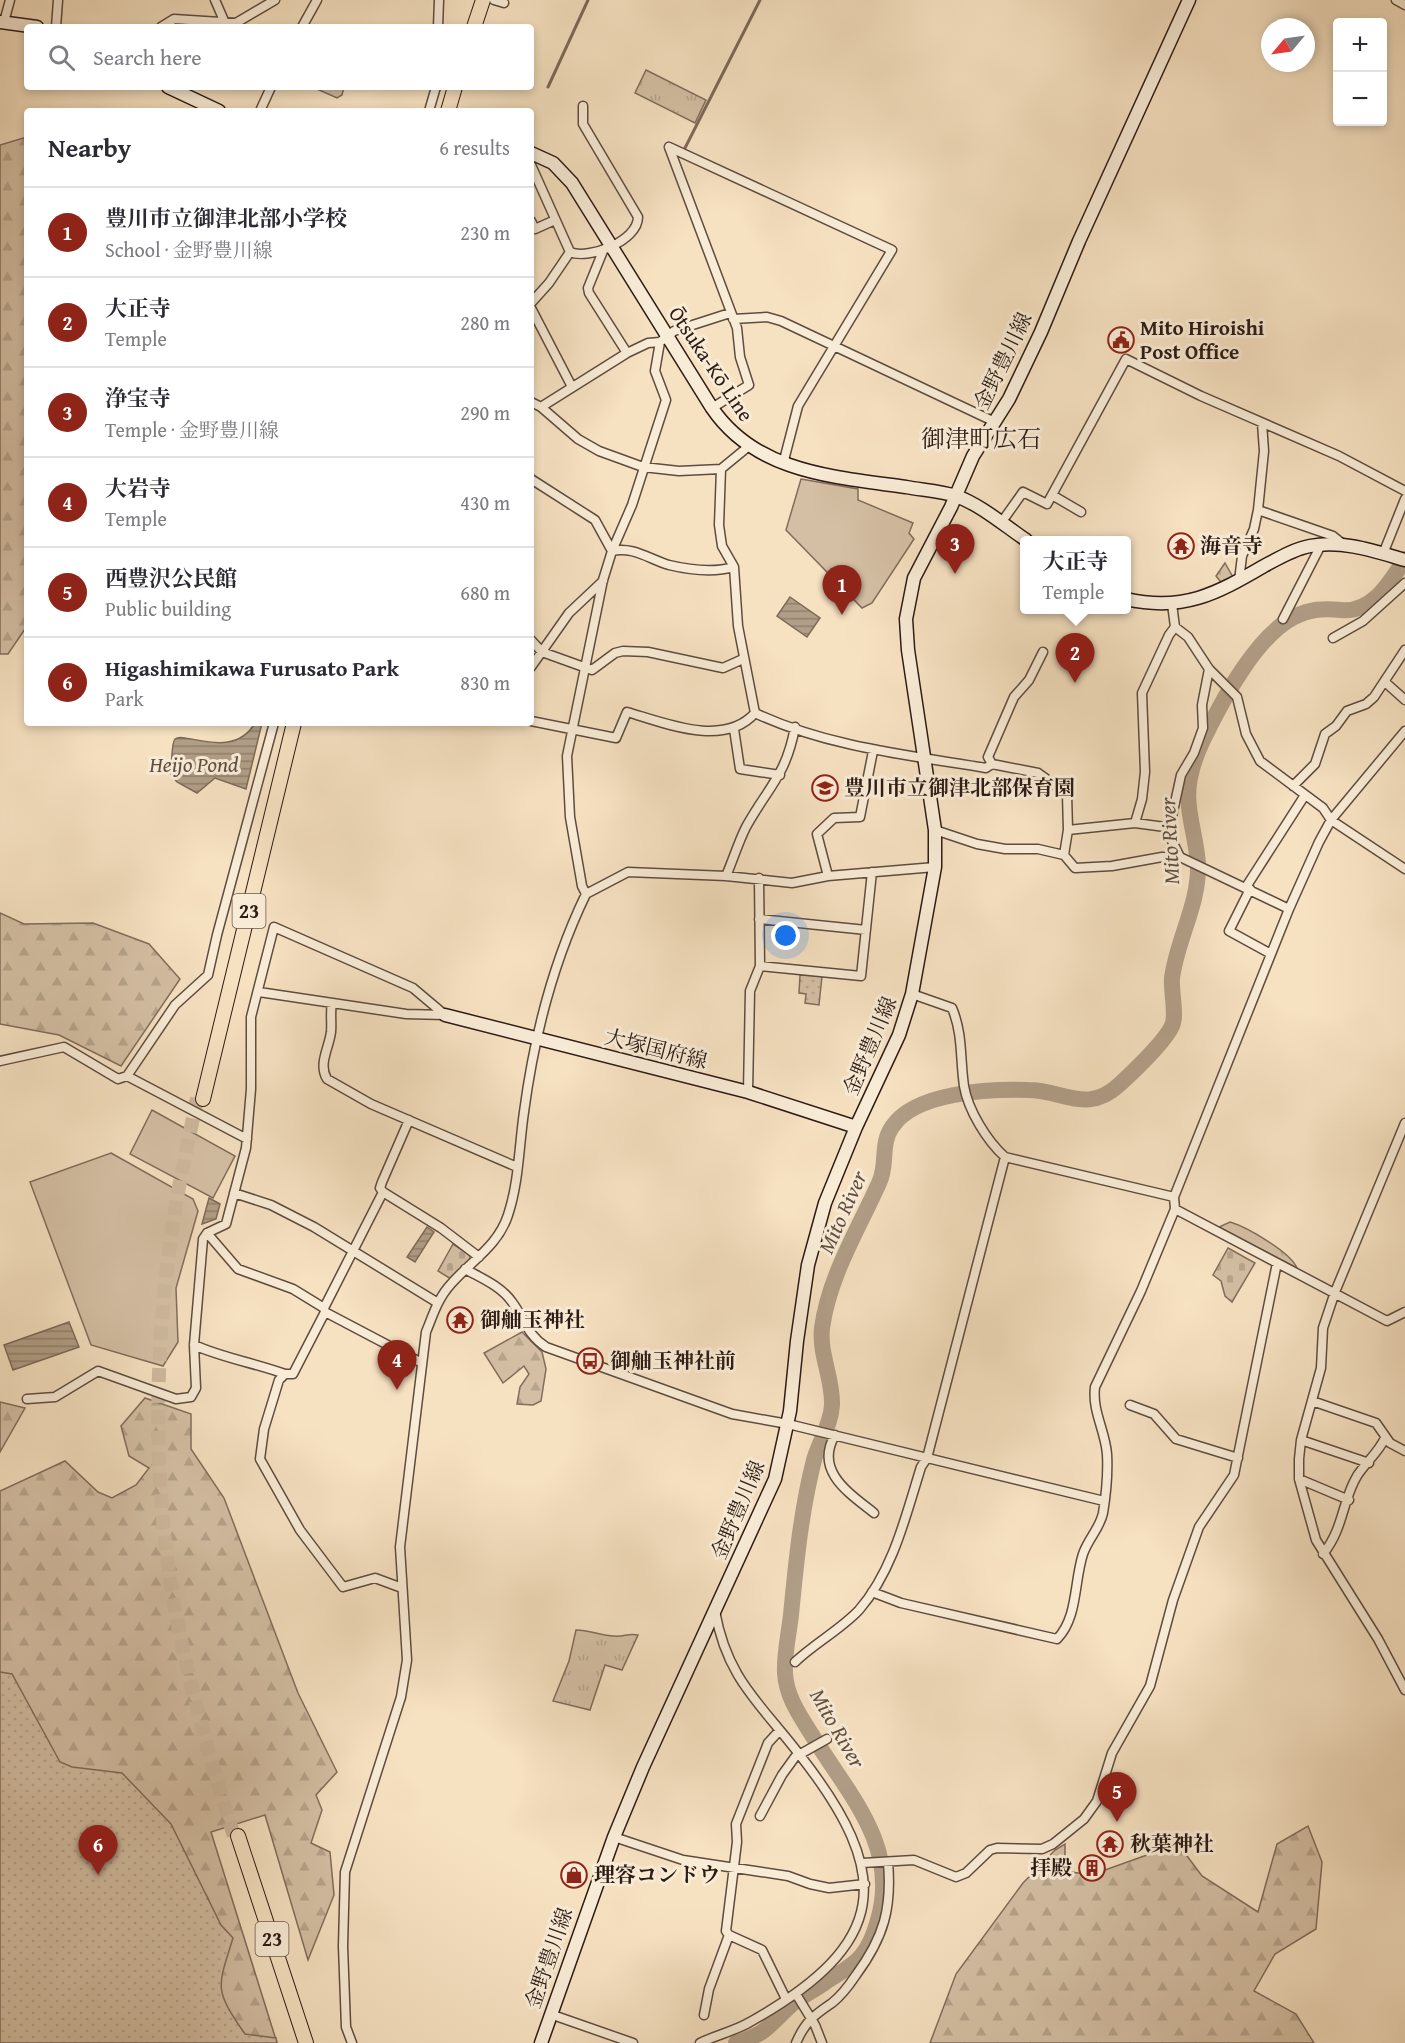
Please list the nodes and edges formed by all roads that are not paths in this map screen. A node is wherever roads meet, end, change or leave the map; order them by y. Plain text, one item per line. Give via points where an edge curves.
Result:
1 (10, 0) edge
2 (58, 0) edge
3 (215, 0) edge
4 (275, 0) edge
5 (317, 0) edge
6 (439, 0) edge
7 (477, 0) edge
8 (483, 0) edge
9 (494, 0) edge
10 (1189, 0) edge
11 (1396, 0) edge
12 (504, 3) dead end
13 (1405, 5) edge
14 (2, 22) edge
15 (225, 23) junction
16 (56, 24) edge
17 (166, 24) edge
18 (304, 24) edge
19 (438, 24) edge
20 (470, 24) edge
21 (475, 24) edge
22 (24, 25) edge
23 (174, 90) edge
24 (270, 90) edge
25 (435, 90) edge
26 (449, 90) edge
27 (454, 90) edge
28 (583, 106) dead end
29 (213, 108) edge
30 (261, 108) edge
31 (430, 108) edge
32 (444, 108) edge
33 (449, 108) edge
34 (534, 154) edge
35 (534, 179) edge
36 (555, 220) junction
37 (534, 227) edge
38 (607, 249) junction
39 (570, 252) junction
40 (534, 300) edge
41 (534, 314) edge
42 (731, 316) junction
43 (663, 339) junction
44 (834, 347) junction
45 (627, 353) junction
46 (572, 387) junction
47 (534, 404) edge
48 (541, 407) junction
49 (712, 408) junction
50 (995, 422) junction
51 (1262, 423) junction
52 (749, 446) junction
53 (783, 464) junction
54 (643, 467) junction
55 (721, 469) junction
56 (534, 481) edge
57 (1405, 491) edge
58 (1052, 495) junction
59 (955, 496) junction
60 (1405, 499) edge
61 (1258, 510) junction
62 (1081, 512) dead end
63 (1001, 523) junction
64 (1020, 536) edge
65 (1321, 545) junction
66 (1345, 545) junction
67 (612, 551) junction
68 (1383, 554) junction
69 (1402, 560) edge
70 (734, 567) junction
71 (603, 580) junction
72 (1239, 581) junction
73 (1405, 583) edge
74 (1131, 600) edge
75 (1172, 604) junction
76 (1283, 619) dead end
77 (1175, 627) junction
78 (1333, 638) dead end
79 (534, 643) edge
80 (1405, 650) edge
81 (542, 652) junction
82 (1043, 652) dead end
83 (743, 659) junction
84 (534, 663) edge
85 (584, 669) junction
86 (1209, 669) junction
87 (1385, 682) junction
88 (1405, 700) edge
89 (755, 713) junction
90 (534, 722) edge
91 (273, 726) edge
92 (287, 726) edge
93 (293, 726) edge
94 (795, 727) junction
95 (573, 729) junction
96 (734, 729) junction
97 (1405, 731) edge
98 (873, 751) junction
99 (925, 758) junction
100 (992, 764) junction
101 (780, 775) junction
102 (1293, 786) junction
103 (1305, 795) junction
104 (1331, 820) junction
105 (1135, 823) junction
106 (935, 830) junction
107 (1068, 830) junction
108 (1169, 830) junction
109 (1064, 855) junction
110 (1180, 857) junction
111 (935, 867) junction
112 (1405, 869) edge
113 (872, 872) junction
114 (726, 876) junction
115 (828, 876) junction
116 (759, 878) junction
117 (1248, 888) junction
118 (586, 894) junction
119 (1289, 909) junction
120 (759, 919) junction
121 (866, 930) junction
122 (1271, 954) junction
123 (760, 966) junction
124 (259, 992) junction
125 (912, 994) junction
126 (332, 1003) junction
127 (445, 1015) junction
128 (537, 1038) junction
129 (0, 1061) edge
130 (127, 1076) junction
131 (748, 1092) junction
132 (409, 1120) junction
133 (1405, 1123) edge
134 (856, 1127) junction
135 (247, 1139) junction
136 (1005, 1157) junction
137 (518, 1167) junction
138 (383, 1192) junction
139 (234, 1193) junction
140 (1174, 1197) junction
141 (1175, 1209) junction
142 (207, 1233) junction
143 (351, 1252) junction
144 (479, 1257) junction
145 (1276, 1263) junction
146 (465, 1269) junction
147 (1335, 1292) junction
148 (438, 1303) junction
149 (324, 1310) junction
150 (1405, 1312) edge
151 (194, 1345) junction
152 (420, 1362) junction
153 (285, 1374) junction
154 (27, 1399) dead end
155 (1312, 1401) junction
156 (1130, 1405) dead end
157 (788, 1424) junction
158 (832, 1435) junction
159 (1385, 1438) junction
160 (1301, 1440) junction
161 (1405, 1451) edge
162 (927, 1458) junction
163 (1238, 1458) junction
164 (1369, 1463) junction
165 (1299, 1479) junction
166 (1349, 1500) junction
167 (1104, 1501) junction
168 (874, 1513) dead end
169 (1323, 1554) junction
170 (402, 1588) junction
171 (872, 1592) junction
172 (715, 1610) junction
173 (795, 1662) dead end
174 (1405, 1690) edge
175 (779, 1731) junction
176 (827, 1739) dead end
177 (800, 1754) junction
178 (760, 1816) dead end
179 (614, 1837) junction
180 (888, 1862) junction
181 (865, 1863) junction
182 (732, 1867) junction
183 (865, 1884) junction
184 (729, 1935) junction
185 (797, 1996) junction
186 (786, 1999) junction
187 (550, 2014) junction
188 (704, 2015) dead end
189 (809, 2016) junction
190 (300, 2043) edge
191 (306, 2043) edge
192 (352, 2043) edge
193 (541, 2043) edge
194 (633, 2043) edge
195 (700, 2043) edge
196 (796, 2043) edge
197 (822, 2043) edge

1 - 14 street
2 - 16 street
3 - 15 street
4 - 15 street via 236,23
5 - 18 street
6 - 19 street
7 - 20 highway
8 - 21 highway
9 - 12 street
10 - 50 main road, 金野豊川線 via 1041,332
11 - 13 street
14 - 22 main road
15 - 17 street via 174,19
23 - 29 main road
24 - 30 street
25 - 31 street
26 - 32 highway
27 - 33 highway
28 - 38 street via 583,124 638,217 636,227
34 - 38 main road, Ōtsuka-Kō Line via 564,172
35 - 36 street
36 - 37 street
36 - 39 street
38 - 39 street
38 - 43 main road, Ōtsuka-Kō Line
38 - 45 street via 588,288
39 - 40 street
41 - 46 street
42 - 43 street
42 - 44 street via 767,317
42 - 44 street via 669,147 892,250
42 - 49 street via 748,385
43 - 45 street
43 - 49 main road, Ōtsuka-Kō Line
43 - 54 street via 655,371 666,400
44 - 50 street
44 - 53 street via 798,406
45 - 46 street
46 - 48 street
47 - 48 street
48 - 54 street via 578,439
49 - 52 main road, Ōtsuka-Kō Line
50 - 59 main road, 金野豊川線
51 - 57 street via 1339,456
51 - 58 street via 1126,359
51 - 61 street via 1264,451
52 - 53 main road, Ōtsuka-Kō Line
52 - 55 street
53 - 59 main road, Ōtsuka-Kō Line
54 - 55 street via 679,471
54 - 67 street
55 - 70 street via 719,525 722,546
56 - 67 street via 595,520
58 - 62 street
58 - 63 street via 1047,504 1023,492
59 - 63 main road, Ōtsuka-Kō Line
59 - 99 main road, 金野豊川線 via 914,578 907,604 908,650
60 - 68 street
61 - 66 street via 1333,536
61 - 72 street via 1242,556
63 - 64 main road, Ōtsuka-Kō Line
65 - 66 main road
65 - 72 main road via 1287,554
65 - 76 street
66 - 68 main road
67 - 70 street via 623,548 696,569 720,571
67 - 71 street
68 - 69 main road
70 - 83 street
71 - 81 street via 569,613
71 - 85 street
72 - 75 main road via 1210,596
73 - 78 street via 1363,621
74 - 75 main road
75 - 77 street
77 - 86 street via 1188,637
77 - 105 street via 1142,693 1145,772
79 - 81 street
80 - 87 street
81 - 84 street
81 - 85 street
82 - 100 street via 1029,680 1014,697 988,757
83 - 85 street via 723,668 648,652 623,651 597,669
83 - 89 street
85 - 95 street
86 - 102 street via 1237,697 1255,754
86 - 108 street via 1202,705 1203,728 1181,775
87 - 88 street
87 - 102 street via 1374,698 1347,711 1325,734 1315,764
89 - 94 street
89 - 96 street
90 - 95 street
91 - 130 street via 217,935 212,967 175,1005
92 - 93 highway, 23 via 200,1099
94 - 98 street via 811,736
94 - 101 street via 790,754
95 - 96 street via 616,738 627,712 681,728
95 - 118 street via 567,756 568,794
96 - 101 street via 740,769
97 - 104 street
98 - 99 street
98 - 115 street via 860,818 834,818 817,834
99 - 100 street via 986,768
99 - 106 main road, 金野豊川線
100 - 107 street via 1038,773 1067,794
101 - 114 street via 747,825
102 - 103 street
103 - 104 street via 1323,808
103 - 117 street
104 - 112 street
104 - 119 street
105 - 107 street
105 - 108 street
106 - 109 street via 977,844
106 - 111 main road, 金野豊川線
107 - 109 street
108 - 110 street
109 - 110 street via 1075,868
110 - 117 street
111 - 113 street
111 - 125 main road, 金野豊川線
113 - 115 street
113 - 121 street
114 - 116 street
114 - 118 street via 628,872
115 - 116 street via 792,883
116 - 120 street
117 - 119 street
117 - 122 street via 1229,931
118 - 128 street via 560,958
119 - 122 street
120 - 121 street
120 - 123 street
121 - 123 street via 861,976
122 - 140 street
123 - 131 street via 750,991
124 - 126 street
124 - 127 street via 274,927 413,988
124 - 135 street via 250,1027
125 - 134 main road, 金野豊川線 via 899,1035
125 - 136 street via 952,1008 960,1026 967,1098 993,1147
126 - 127 street via 406,1014
126 - 132 street via 332,1030 323,1064 327,1079
127 - 128 main road, 大塚国府線
128 - 131 main road, 大塚国府線
128 - 137 street
129 - 130 street via 64,1047 118,1079
130 - 135 street
131 - 134 main road, 大塚国府線
132 - 137 street
132 - 138 street via 382,1182
133 - 147 street
134 - 157 main road, 金野豊川線 via 825,1203 808,1265
135 - 139 street
136 - 140 street
136 - 162 street
137 - 144 street via 505,1223 492,1245
138 - 143 street
138 - 144 street
139 - 142 street via 226,1224
139 - 143 street via 271,1205 330,1236
140 - 141 street
141 - 145 street
141 - 167 street via 1095,1387 1093,1404 1107,1456
142 - 149 street via 238,1269 293,1289
142 - 151 street via 203,1239
143 - 148 street
143 - 149 street
144 - 146 street
145 - 147 street
145 - 163 street
146 - 148 street
146 - 157 street via 496,1287 512,1302 526,1330 546,1347 732,1414
147 - 150 street via 1387,1321
147 - 155 street via 1323,1328 1322,1358
148 - 152 street via 426,1332
149 - 152 street
149 - 153 street via 292,1374
151 - 153 street
151 - 154 street via 196,1388 191,1396 176,1399 98,1371 55,1396
152 - 170 street via 400,1547
153 - 170 street via 279,1380 264,1429 260,1459 300,1530 343,1587 375,1578
155 - 159 street via 1376,1423
155 - 160 street
156 - 163 street via 1154,1414 1176,1439
157 - 158 street
157 - 172 main road, 金野豊川線 via 775,1479
158 - 162 street
158 - 168 street via 828,1454 835,1479
159 - 161 street
159 - 164 street
160 - 164 street
160 - 165 street
162 - 167 street
162 - 171 street via 896,1544
163 - 180 street via 1231,1482 1199,1527 1173,1600 1150,1686 1112,1753 1097,1800 1084,1819 1042,1849 990,1850 966,1873 956,1877 921,1862
164 - 166 street via 1357,1476
165 - 166 street
165 - 169 street
166 - 169 street via 1336,1538
167 - 171 street via 1099,1526 1088,1538 1081,1561 1067,1629 1057,1639 901,1603
169 - 174 street via 1378,1639
170 - 192 street via 407,1660 401,1697 345,1872 345,2003 346,2027
171 - 173 street via 839,1628
172 - 175 street via 732,1668
172 - 179 main road, 金野豊川線
175 - 177 street
175 - 182 street via 768,1743 736,1824
176 - 177 street
177 - 178 street via 782,1774
177 - 181 street via 845,1820
179 - 182 street via 683,1860
179 - 187 main road, 金野豊川線
180 - 181 street
180 - 189 street via 888,1912 881,1934 851,1982 831,2003
181 - 183 street
182 - 183 street via 788,1876 829,1888
182 - 184 street via 726,1931
183 - 185 street via 863,1905 850,1939 820,1977
184 - 186 street via 762,1950
184 - 188 street
185 - 186 street
185 - 189 street
186 - 195 street via 749,2023
187 - 193 main road, 金野豊川線
187 - 194 street
189 - 196 street
189 - 197 street
190 - 191 highway, 23 via 236,1836

